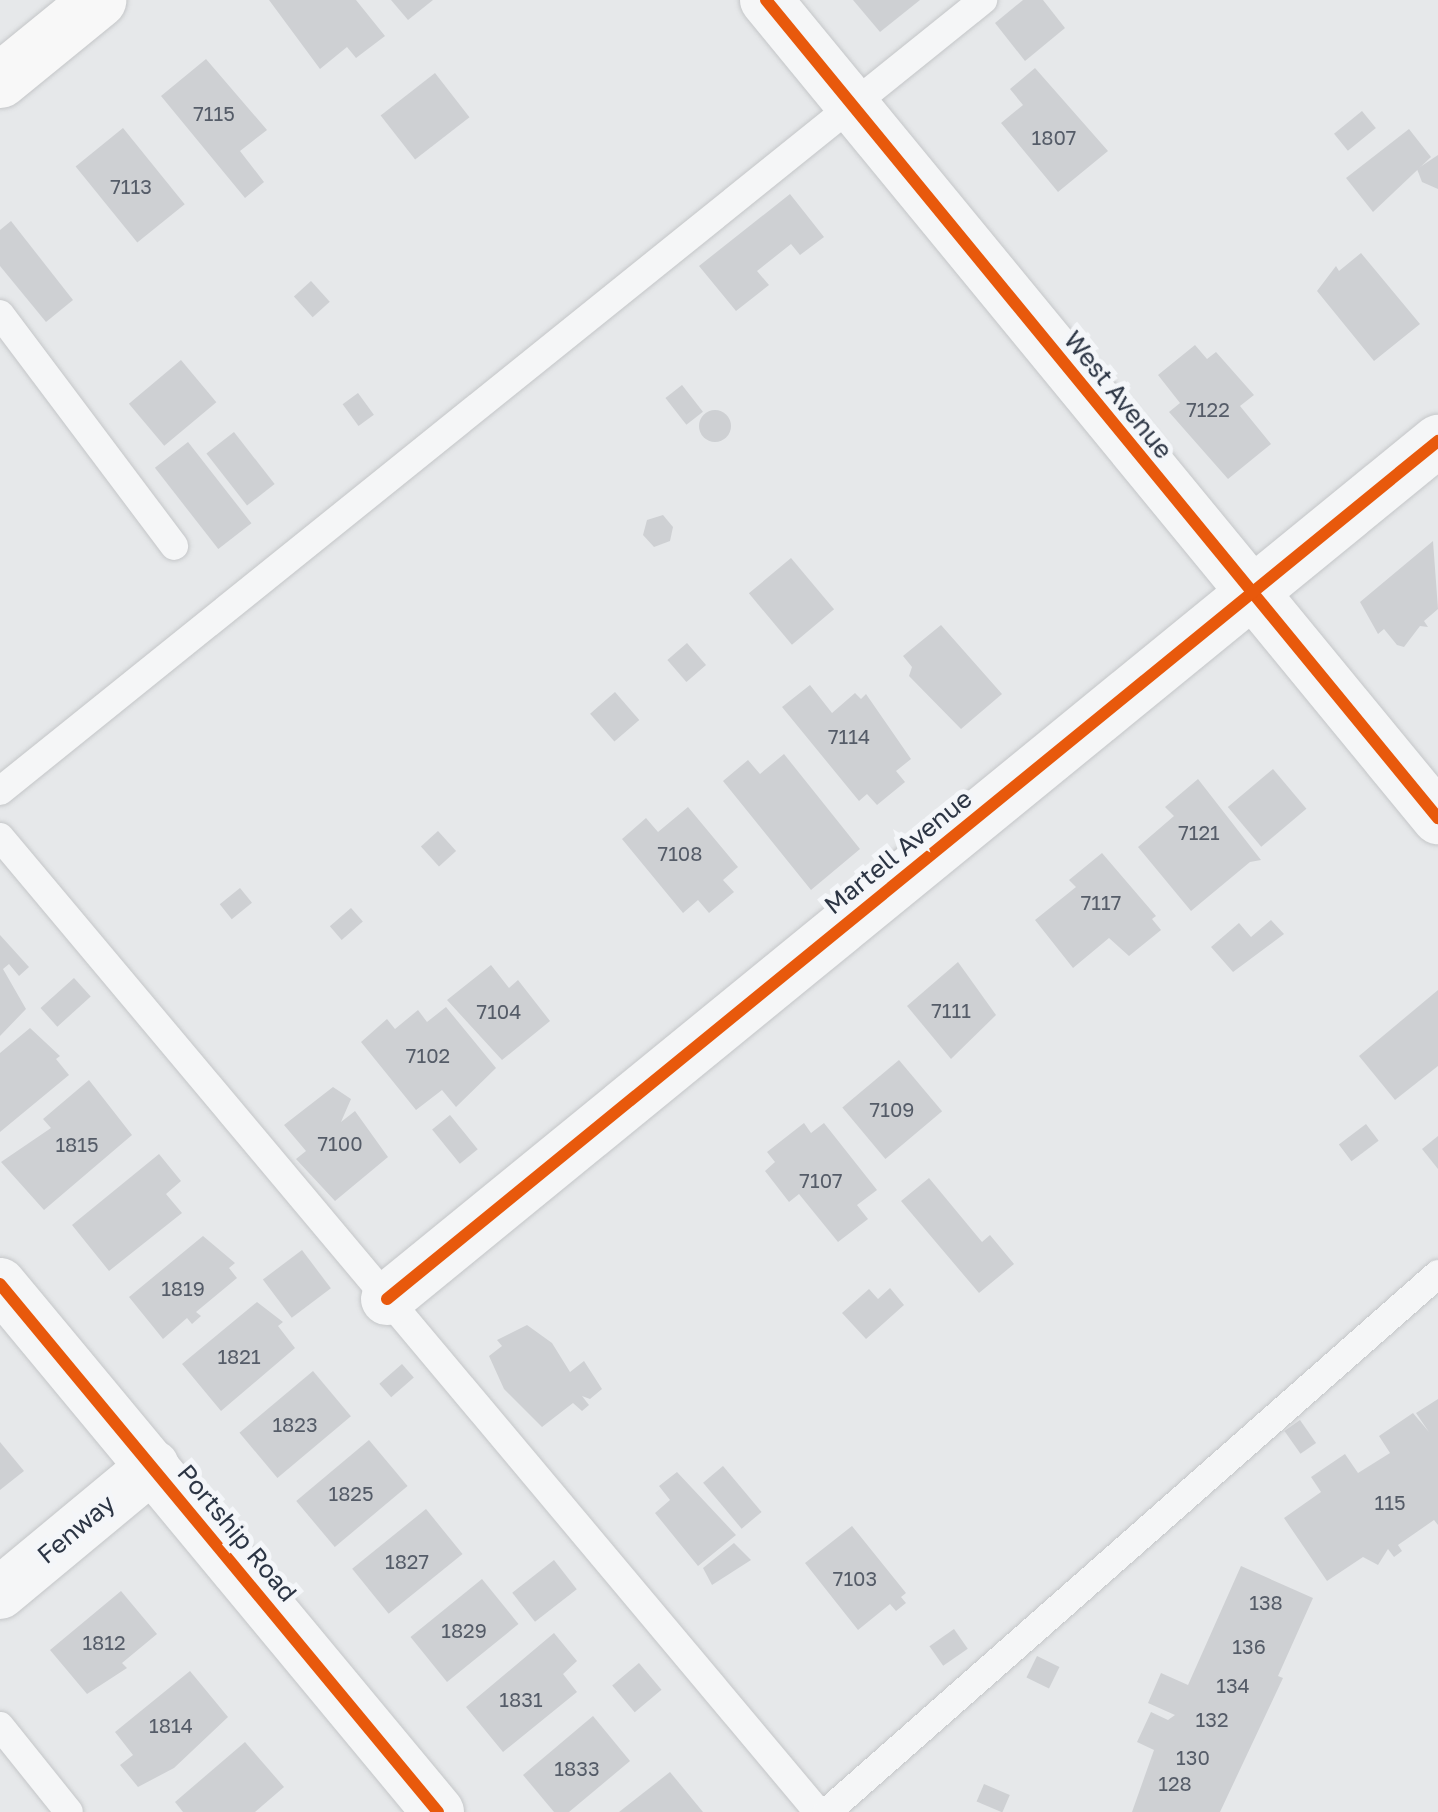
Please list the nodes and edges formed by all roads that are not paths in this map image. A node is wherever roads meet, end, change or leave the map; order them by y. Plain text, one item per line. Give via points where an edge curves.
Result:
1 (98, 0) edge
2 (766, 0) edge
3 (984, 0) edge
4 (0, 80) edge
5 (852, 106) junction
6 (0, 314) edge
7 (1438, 441) edge
8 (174, 546) dead end
9 (1251, 593) junction
10 (0, 792) edge
11 (1438, 818) edge
12 (0, 836) edge
13 (1438, 1274) edge
14 (0, 1284) edge
15 (387, 1299) junction
16 (153, 1466) junction
17 (0, 1593) edge
18 (0, 1726) edge
19 (68, 1812) edge
20 (438, 1812) edge
21 (818, 1812) edge
22 (827, 1812) edge

1 - 4 main road
2 - 5 street, West Avenue
3 - 5 lane
5 - 9 street, West Avenue
5 - 10 lane
6 - 8 lane
7 - 9 street, Martell Avenue
9 - 11 street, West Avenue
9 - 15 street, Martell Avenue
12 - 15 lane
13 - 22 lane
14 - 16 street, Portship Road
15 - 21 lane
16 - 17 street, Fenway
16 - 20 street, Portship Road
18 - 19 lane

